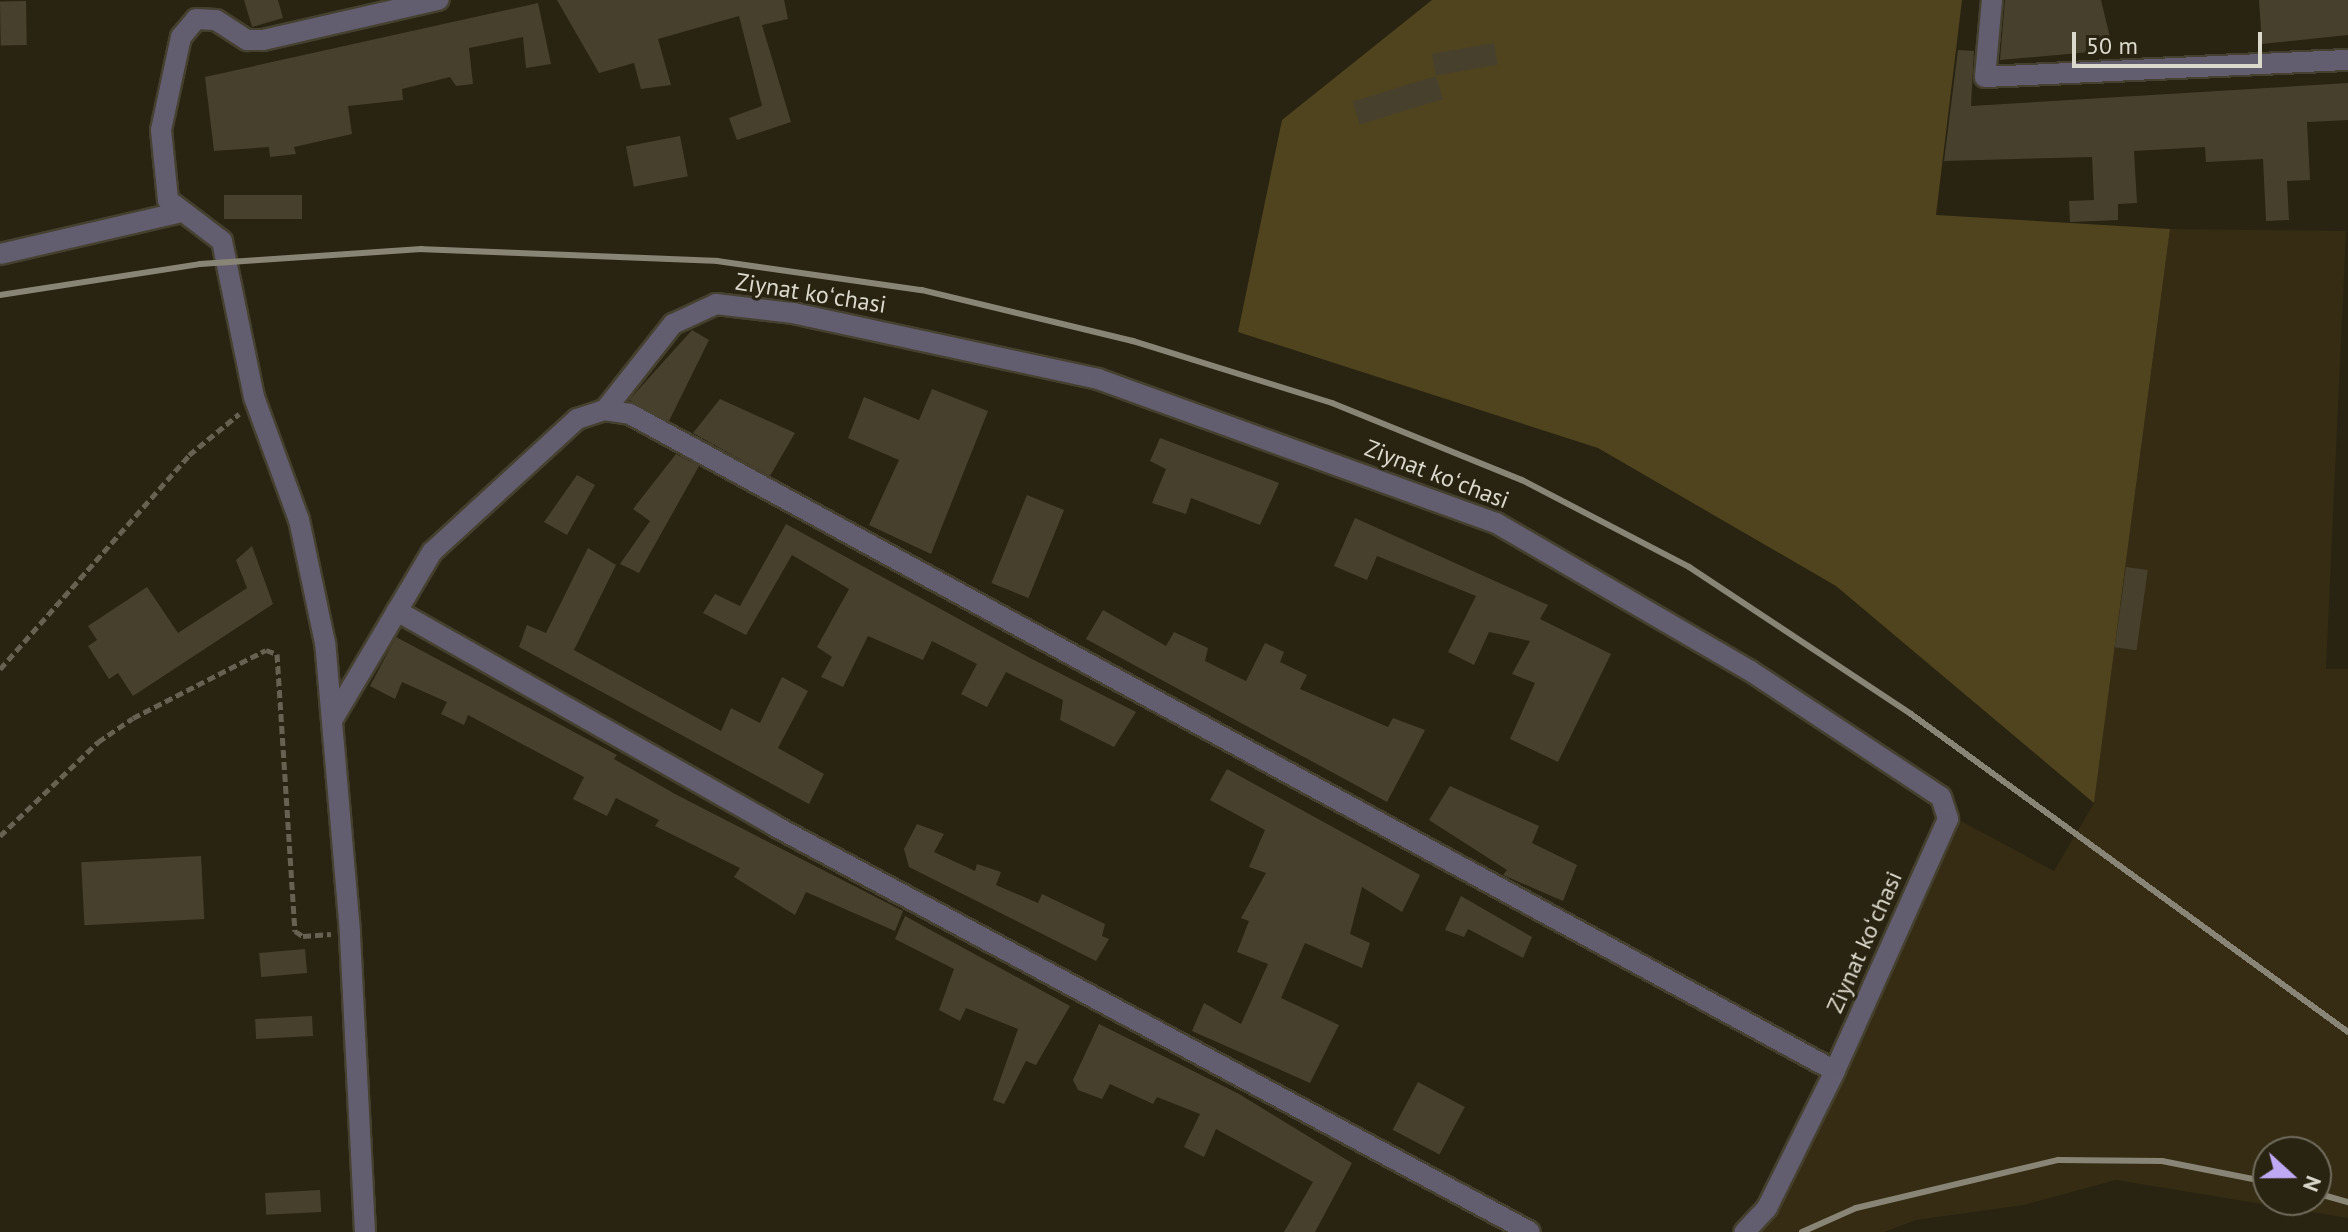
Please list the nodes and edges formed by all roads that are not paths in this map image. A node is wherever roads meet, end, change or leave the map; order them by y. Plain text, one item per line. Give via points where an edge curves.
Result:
1 (438, 0) edge
2 (1992, 0) edge
3 (2348, 60) edge
4 (177, 213) junction
5 (0, 254) edge
6 (605, 410) junction
7 (397, 611) junction
8 (334, 717) junction
9 (1835, 1071) junction
10 (365, 1232) edge
11 (1530, 1232) edge
12 (1745, 1232) edge

1 - 4 street via 263,40 247,40 216,20 196,19 181,37 161,130 164,181
2 - 3 street via 1985,77
4 - 5 street
4 - 8 street via 205,225 222,241 259,406 299,520
6 - 7 street, Ziynat koʻchasi via 577,419 432,552
6 - 9 street via 630,414
6 - 9 street, Ziynat koʻchasi via 686,314 716,304 793,313 1098,379 1496,523 1575,564 1749,670 1947,803 1948,819
7 - 8 street, Ziynat koʻchasi
7 - 11 street via 773,825
8 - 10 street
9 - 12 street, Ziynat koʻchasi via 1767,1208

